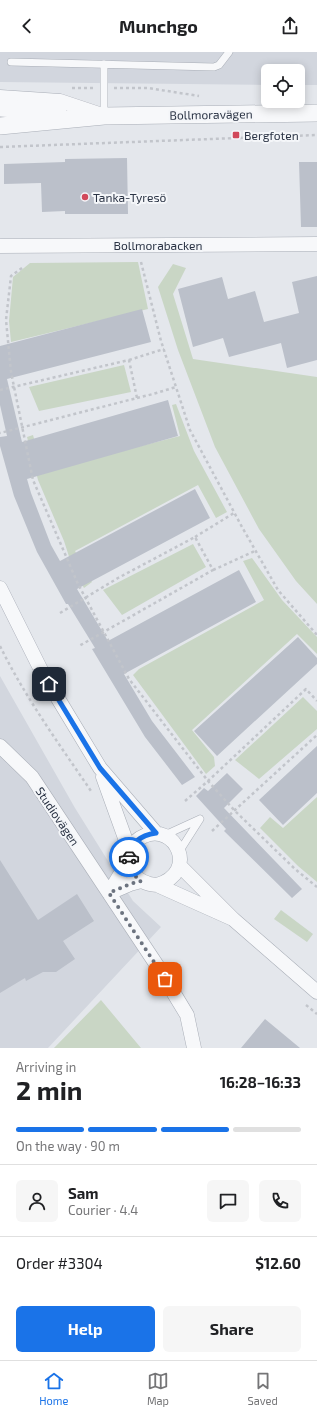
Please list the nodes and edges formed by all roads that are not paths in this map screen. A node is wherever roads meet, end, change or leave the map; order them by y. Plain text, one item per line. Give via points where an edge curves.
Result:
1 (229, 52) edge
2 (11, 62) dead end
3 (104, 64) junction
4 (0, 98) edge
5 (0, 108) edge
6 (317, 113) edge
7 (104, 116) junction
8 (0, 126) edge
9 (317, 244) edge
10 (0, 246) edge
11 (0, 588) edge
12 (0, 746) edge
13 (100, 768) junction
14 (160, 834) junction
15 (179, 852) junction
16 (129, 856) junction
17 (180, 866) junction
18 (141, 881) junction
19 (157, 885) junction
20 (109, 893) junction
21 (233, 919) junction
22 (317, 992) edge
23 (194, 1048) edge

1 - 3 lane via 219,65 214,67
2 - 3 lane
3 - 7 lane
4 - 7 street, Bollmoravägen via 60,101
5 - 7 street, Bollmoravägen
6 - 7 street, Bollmoravägen
7 - 8 street, Bollmoravägen
9 - 10 street, Bollmorabacken
11 - 13 street via 42,672
12 - 20 street, Studiovägen via 32,777
13 - 14 street
13 - 16 street
14 - 15 street via 172,840
14 - 15 lane via 200,819
14 - 16 street via 148,834 140,838
15 - 17 street
16 - 18 street via 132,872
16 - 20 street
17 - 19 street via 172,878
17 - 21 street
18 - 19 street
18 - 20 street
19 - 21 street
20 - 23 street, Studiovägen via 187,1015
21 - 22 street

